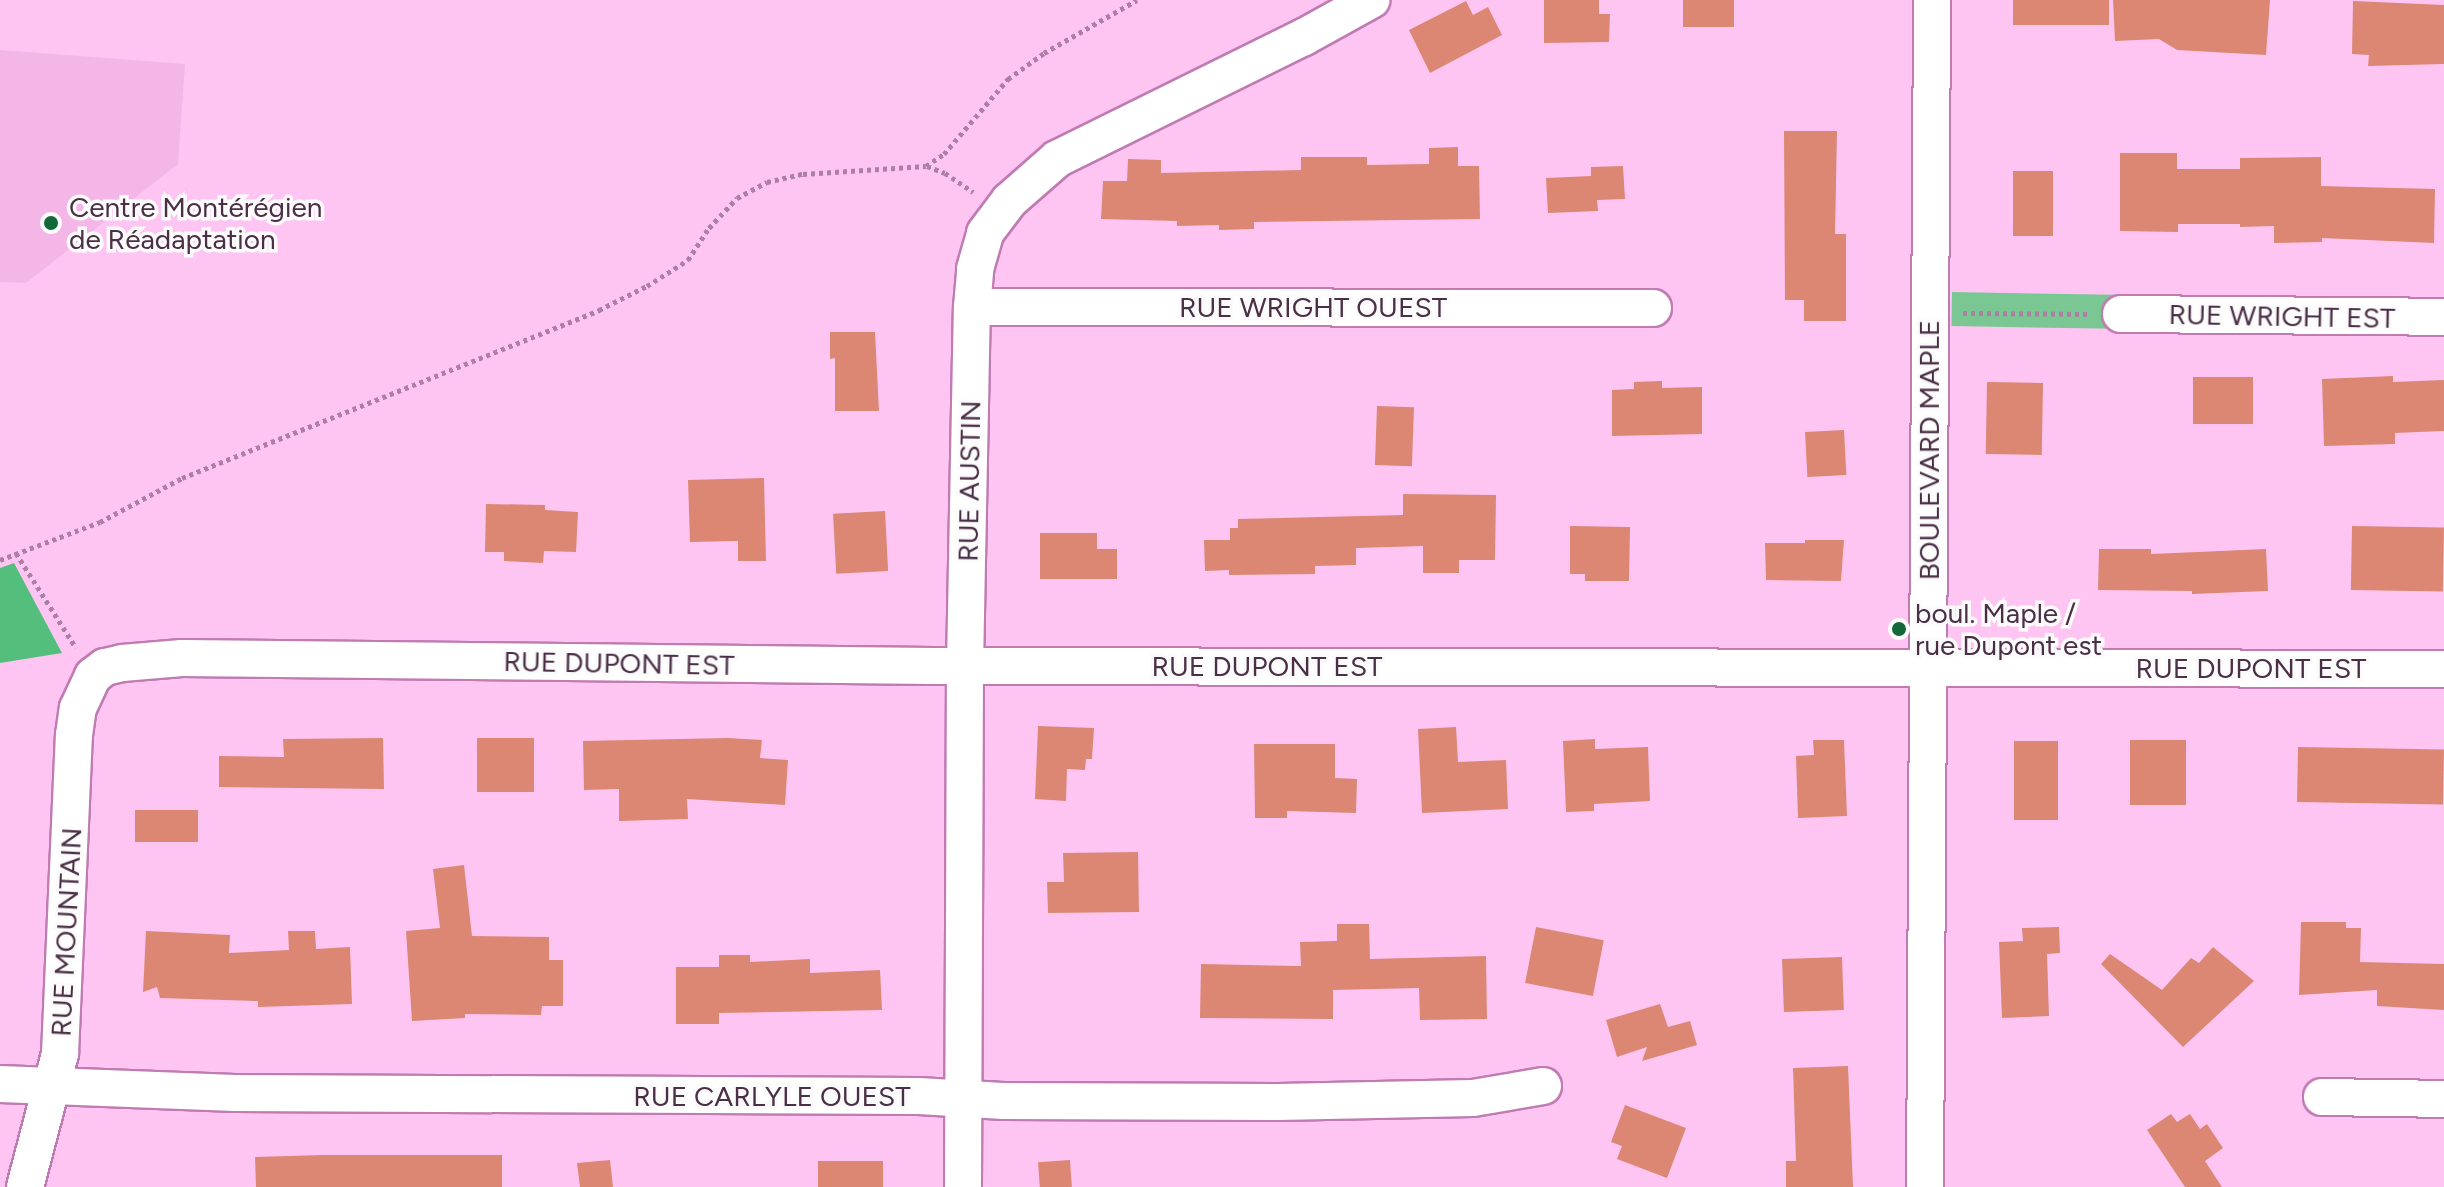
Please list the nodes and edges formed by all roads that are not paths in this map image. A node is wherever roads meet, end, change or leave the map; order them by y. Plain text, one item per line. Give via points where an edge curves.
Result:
1 (1371, 0) edge
2 (1932, 0) edge
3 (972, 307) junction
4 (1653, 308) dead end
5 (2108, 314) road end
6 (2444, 317) edge
7 (965, 666) junction
8 (1928, 667) junction
9 (2444, 669) edge
10 (93, 676) joint
11 (0, 1084) edge
12 (1543, 1086) dead end
13 (52, 1087) junction
14 (2322, 1097) dead end
15 (963, 1098) junction
16 (2444, 1099) edge
17 (25, 1187) edge
18 (963, 1187) edge
19 (1925, 1187) edge

1 - 3 street, RUE AUSTIN via 1057,159 995,217 979,249
2 - 8 street, BOULEVARD MAPLE
3 - 4 street, RUE WRIGHT OUEST
3 - 7 street, RUE AUSTIN
5 - 6 street, RUE WRIGHT EST
7 - 8 street, RUE DUPONT EST
7 - 10 street, RUE DUPONT EST via 182,658 122,663
7 - 15 street, RUE AUSTIN
8 - 9 street, RUE DUPONT EST
8 - 19 street, BOULEVARD MAPLE
10 - 13 street, RUE MOUNTAIN via 78,708 74,735 62,1038
11 - 13 street, RUE CARLYLE OUEST
12 - 15 street, RUE CARLYLE OUEST via 1473,1098 1398,1100
13 - 15 street, RUE CARLYLE OUEST
13 - 17 street, RUE MOUNTAIN
14 - 16 street
15 - 18 street, RUE AUSTIN

